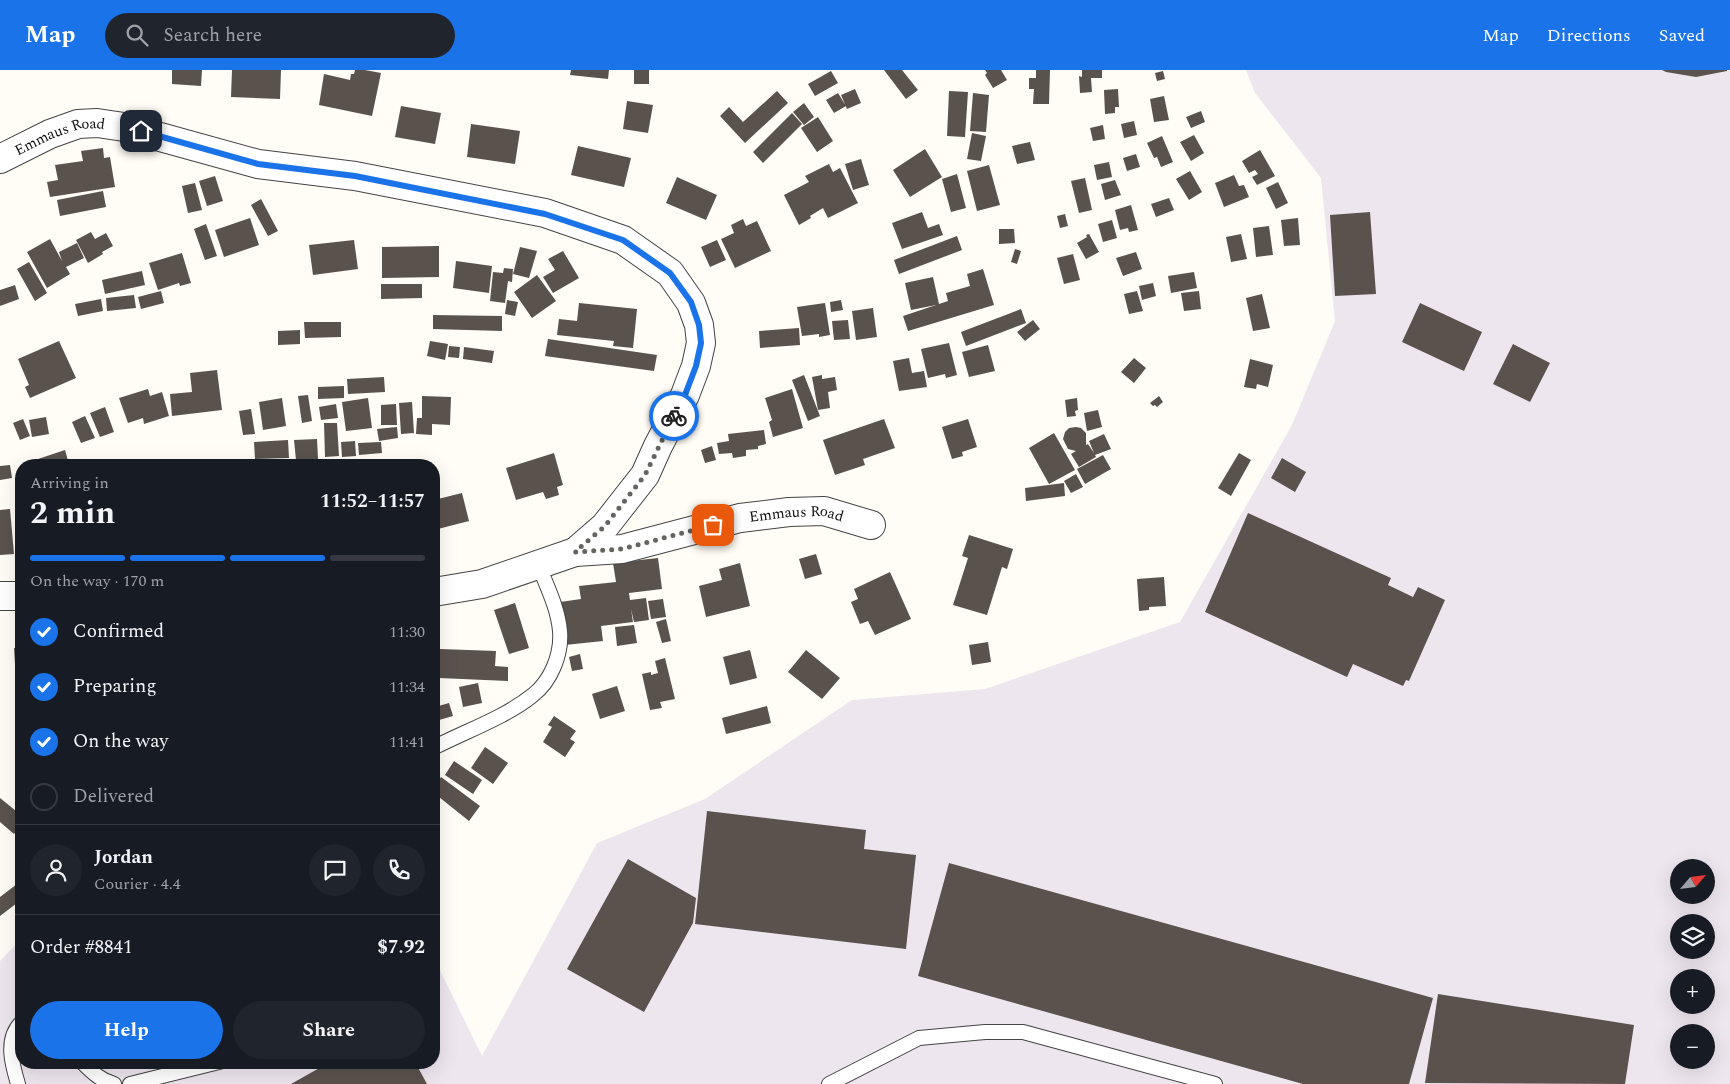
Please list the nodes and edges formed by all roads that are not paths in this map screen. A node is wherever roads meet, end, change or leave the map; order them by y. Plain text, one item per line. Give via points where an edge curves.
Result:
1 (0, 159) edge
2 (871, 525) dead end
3 (575, 552) junction
4 (539, 566) junction
5 (440, 591) edge
6 (0, 596) edge
7 (15, 596) edge
8 (440, 745) edge
9 (15, 1030) edge
10 (88, 1069) edge
11 (191, 1069) edge
12 (18, 1084) edge
13 (114, 1084) edge
14 (130, 1084) edge
15 (829, 1084) edge
16 (1216, 1084) edge

1 - 3 street, Emmaus Road via 50,134 78,124 97,123 124,127 258,164 355,176 545,214 623,240 670,273 691,302 701,343 685,395 645,475 605,526
2 - 3 street, Emmaus Road via 824,511 789,512 740,518 622,549
3 - 4 street, Emmaus Road
4 - 5 street, Emmaus Road via 482,584
4 - 8 lane via 556,610 560,632 560,652 549,676 534,694 508,711
6 - 7 street
9 - 12 lane via 11,1050
10 - 13 lane
11 - 14 lane
15 - 16 lane via 919,1038 985,1032 1023,1032

